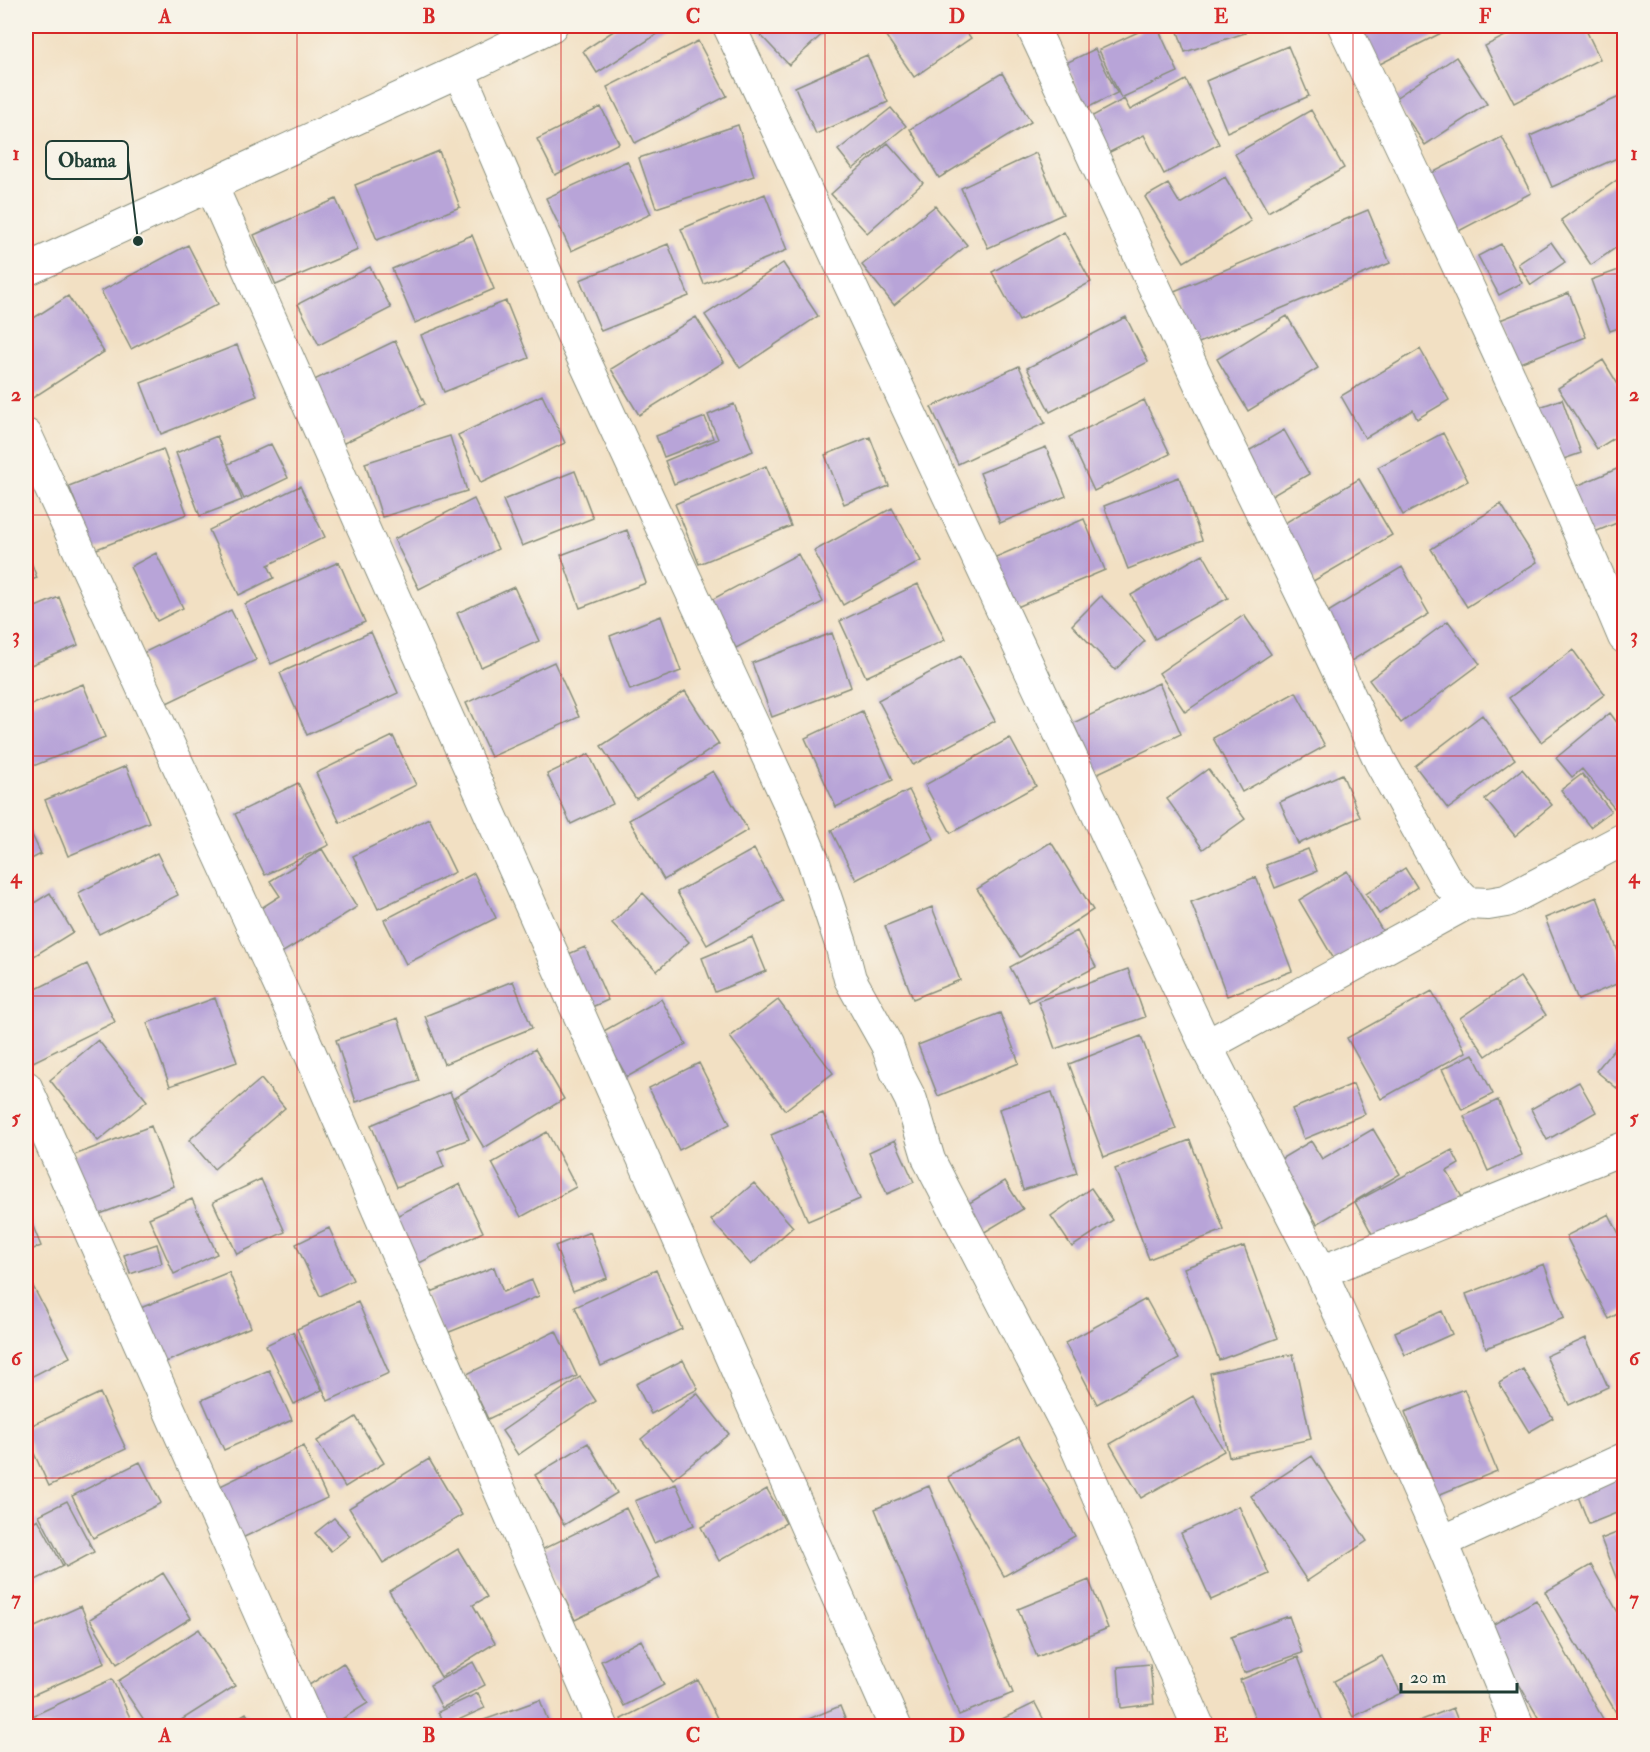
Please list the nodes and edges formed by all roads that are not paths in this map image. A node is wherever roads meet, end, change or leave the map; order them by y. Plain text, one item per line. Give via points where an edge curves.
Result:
1 (551, 26) edge
2 (729, 26) edge
3 (1032, 26) edge
4 (1344, 26) edge
5 (459, 71) junction
6 (212, 185) junction
7 (26, 270) edge
8 (26, 435) edge
9 (1624, 637) edge
10 (1624, 839) edge
11 (1467, 903) junction
12 (1206, 1046) junction
13 (26, 1087) edge
14 (1624, 1148) edge
15 (1321, 1272) junction
16 (1624, 1459) edge
17 (1442, 1542) junction
18 (310, 1726) edge
19 (602, 1726) edge
20 (895, 1726) edge
21 (1198, 1726) edge
22 (1518, 1726) edge

1 - 5 street
2 - 12 street
3 - 11 street via 1381,763 1448,883
4 - 9 street via 1561,492
5 - 6 street
5 - 21 street via 573,336 792,809 813,860 850,979 887,1045 911,1100 929,1160 1069,1430
6 - 7 street
6 - 20 street
8 - 19 street via 297,1023
10 - 11 street via 1506,900
11 - 12 street
12 - 15 street
13 - 18 street
14 - 15 street
15 - 17 street
16 - 17 street
17 - 22 street

